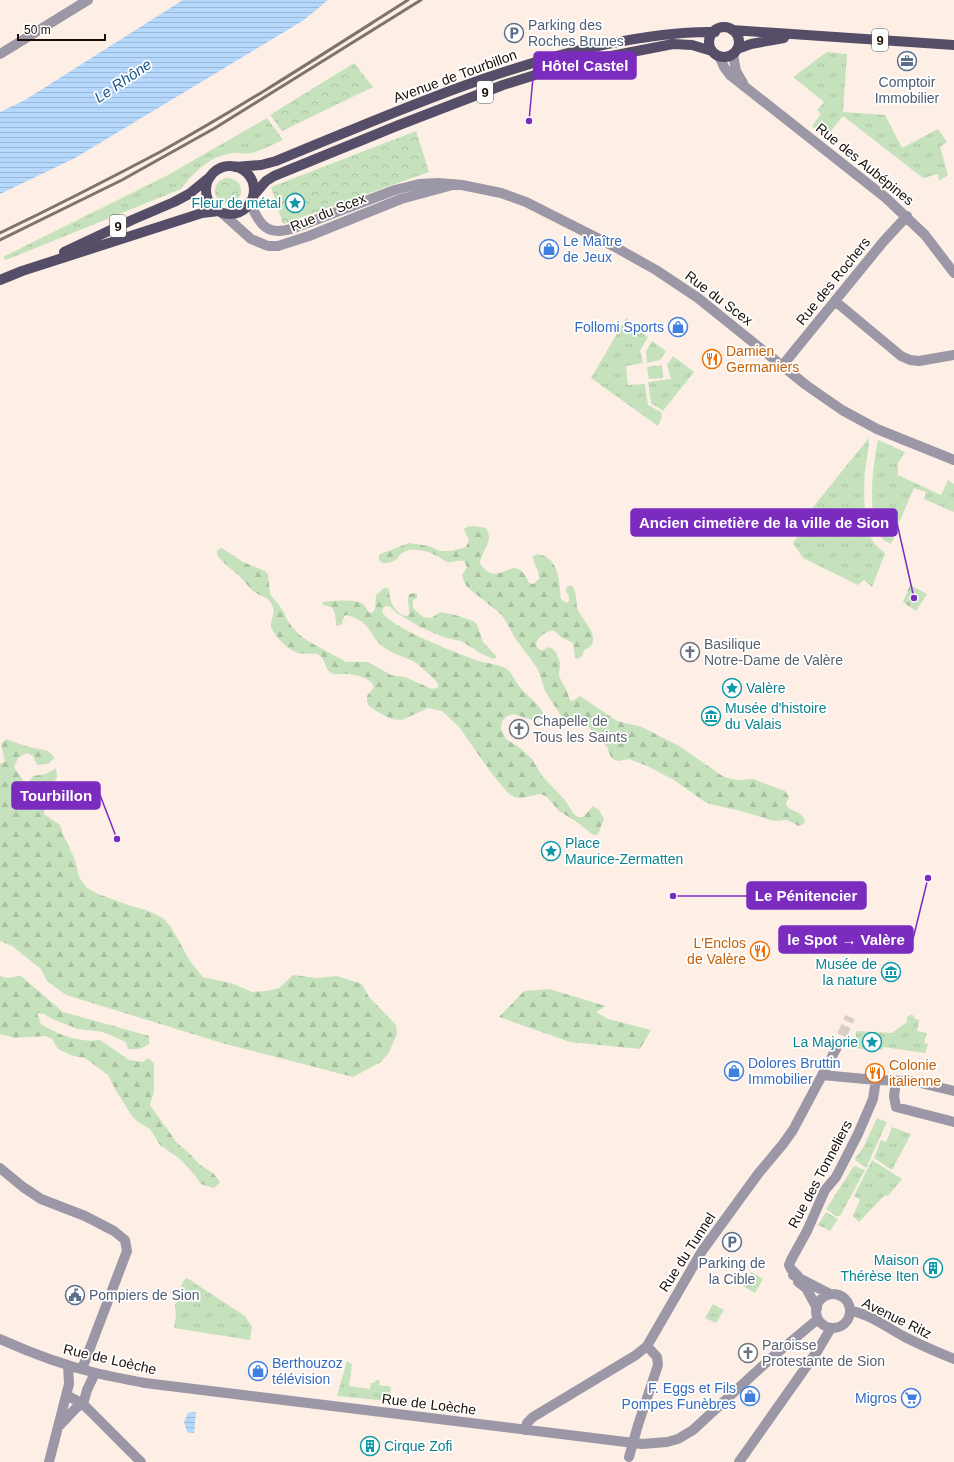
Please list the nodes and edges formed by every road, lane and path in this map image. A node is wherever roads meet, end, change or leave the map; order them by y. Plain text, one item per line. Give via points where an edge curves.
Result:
1 (88, 0) edge
2 (732, 30) junction
3 (714, 32) junction
4 (806, 36) junction
5 (954, 45) edge
6 (735, 52) junction
7 (716, 53) junction
8 (0, 54) edge
9 (748, 88) junction
10 (235, 167) junction
11 (211, 176) junction
12 (453, 185) junction
13 (251, 199) junction
14 (220, 212) junction
15 (907, 216) junction
16 (22, 271) junction
17 (954, 273) edge
18 (0, 280) edge
19 (835, 301) junction
20 (954, 355) edge
21 (782, 366) junction
22 (954, 460) edge
23 (836, 1049) tunnel mouth
24 (822, 1075) junction
25 (876, 1080) junction
26 (896, 1080) junction
27 (954, 1092) edge
28 (954, 1122) edge
29 (0, 1168) edge
30 (798, 1276) junction
31 (830, 1294) junction
32 (817, 1308) junction
33 (851, 1311) junction
34 (818, 1319) junction
35 (831, 1328) junction
36 (0, 1339) edge
37 (646, 1346) junction
38 (954, 1359) edge
39 (68, 1365) junction
40 (82, 1369) junction
41 (95, 1373) junction
42 (66, 1395) junction
43 (83, 1404) junction
44 (58, 1426) junction
45 (526, 1430) junction
46 (628, 1460) edge
47 (49, 1462) edge
48 (141, 1462) edge
49 (739, 1462) edge

1 - 8 street
2 - 3 main road via 725,28
2 - 4 main road, 9
2 - 6 main road via 739,43
3 - 7 main road via 710,41
3 - 10 main road, Avenue de Tourbillon / 9 via 685,32 647,37 580,50 518,67 414,105 276,161
4 - 5 main road, 9
4 - 6 main road, 9 via 755,43
6 - 7 main road via 726,57
6 - 9 street, Rue des Aubépines via 739,77
7 - 9 street, Rue des Aubépines via 730,75
7 - 13 main road, Avenue de Tourbillon / 9 via 692,44 673,44 545,71 488,90 286,171 266,181
9 - 15 street, Rue des Aubépines
10 - 11 main road via 224,168
10 - 13 main road via 249,177 253,186
11 - 14 main road via 206,193 210,204
11 - 16 main road, 9 via 189,194 174,202
12 - 13 street, Rue du Scex via 411,185 280,232 264,227 256,216
12 - 14 street, Rue du Scex via 401,199 278,246 264,245 251,239
12 - 21 street, Rue du Scex via 483,188 526,202 633,256 698,298
13 - 14 main road via 241,212
14 - 16 main road, 9 via 202,213
15 - 17 street, Rue des Aubépines
15 - 19 street, Rue des Rochers
16 - 18 main road, 9
19 - 20 street via 901,356 919,361
19 - 21 street, Rue des Rochers
21 - 22 street, Rue du Scex via 824,399 856,418
23 - 24 street, Rue du Tunnel
24 - 25 street
24 - 37 street, Rue du Tunnel via 793,1130 706,1245
25 - 26 street
25 - 30 street, Rue des Tonneliers via 873,1099 858,1134 836,1177 820,1201 791,1260 791,1269
26 - 27 street via 912,1081
26 - 28 street via 896,1107
29 - 40 street via 33,1194 86,1216 114,1231 126,1242 127,1251
30 - 31 street
30 - 32 street via 785,1272 806,1288
31 - 32 street via 820,1300
31 - 33 street via 842,1296 850,1305
32 - 34 street
33 - 35 street via 847,1322 837,1328
33 - 38 street, Avenue Ritz via 871,1318 917,1344
34 - 35 street via 823,1325
34 - 45 street, Rue de Loèche via 693,1430 678,1439 642,1444
35 - 49 street
36 - 39 street, Rue de Loèche
37 - 45 street, Rue du Tunnel via 611,1371 532,1417 527,1423
37 - 46 street, bridge via 657,1357 658,1364
39 - 40 street, Rue de Loèche
39 - 42 street via 69,1384
40 - 41 street, Rue de Loèche
41 - 43 street
41 - 45 street, Rue de Loèche via 153,1384
42 - 43 street
42 - 44 street
43 - 44 street
43 - 48 street
44 - 47 street

